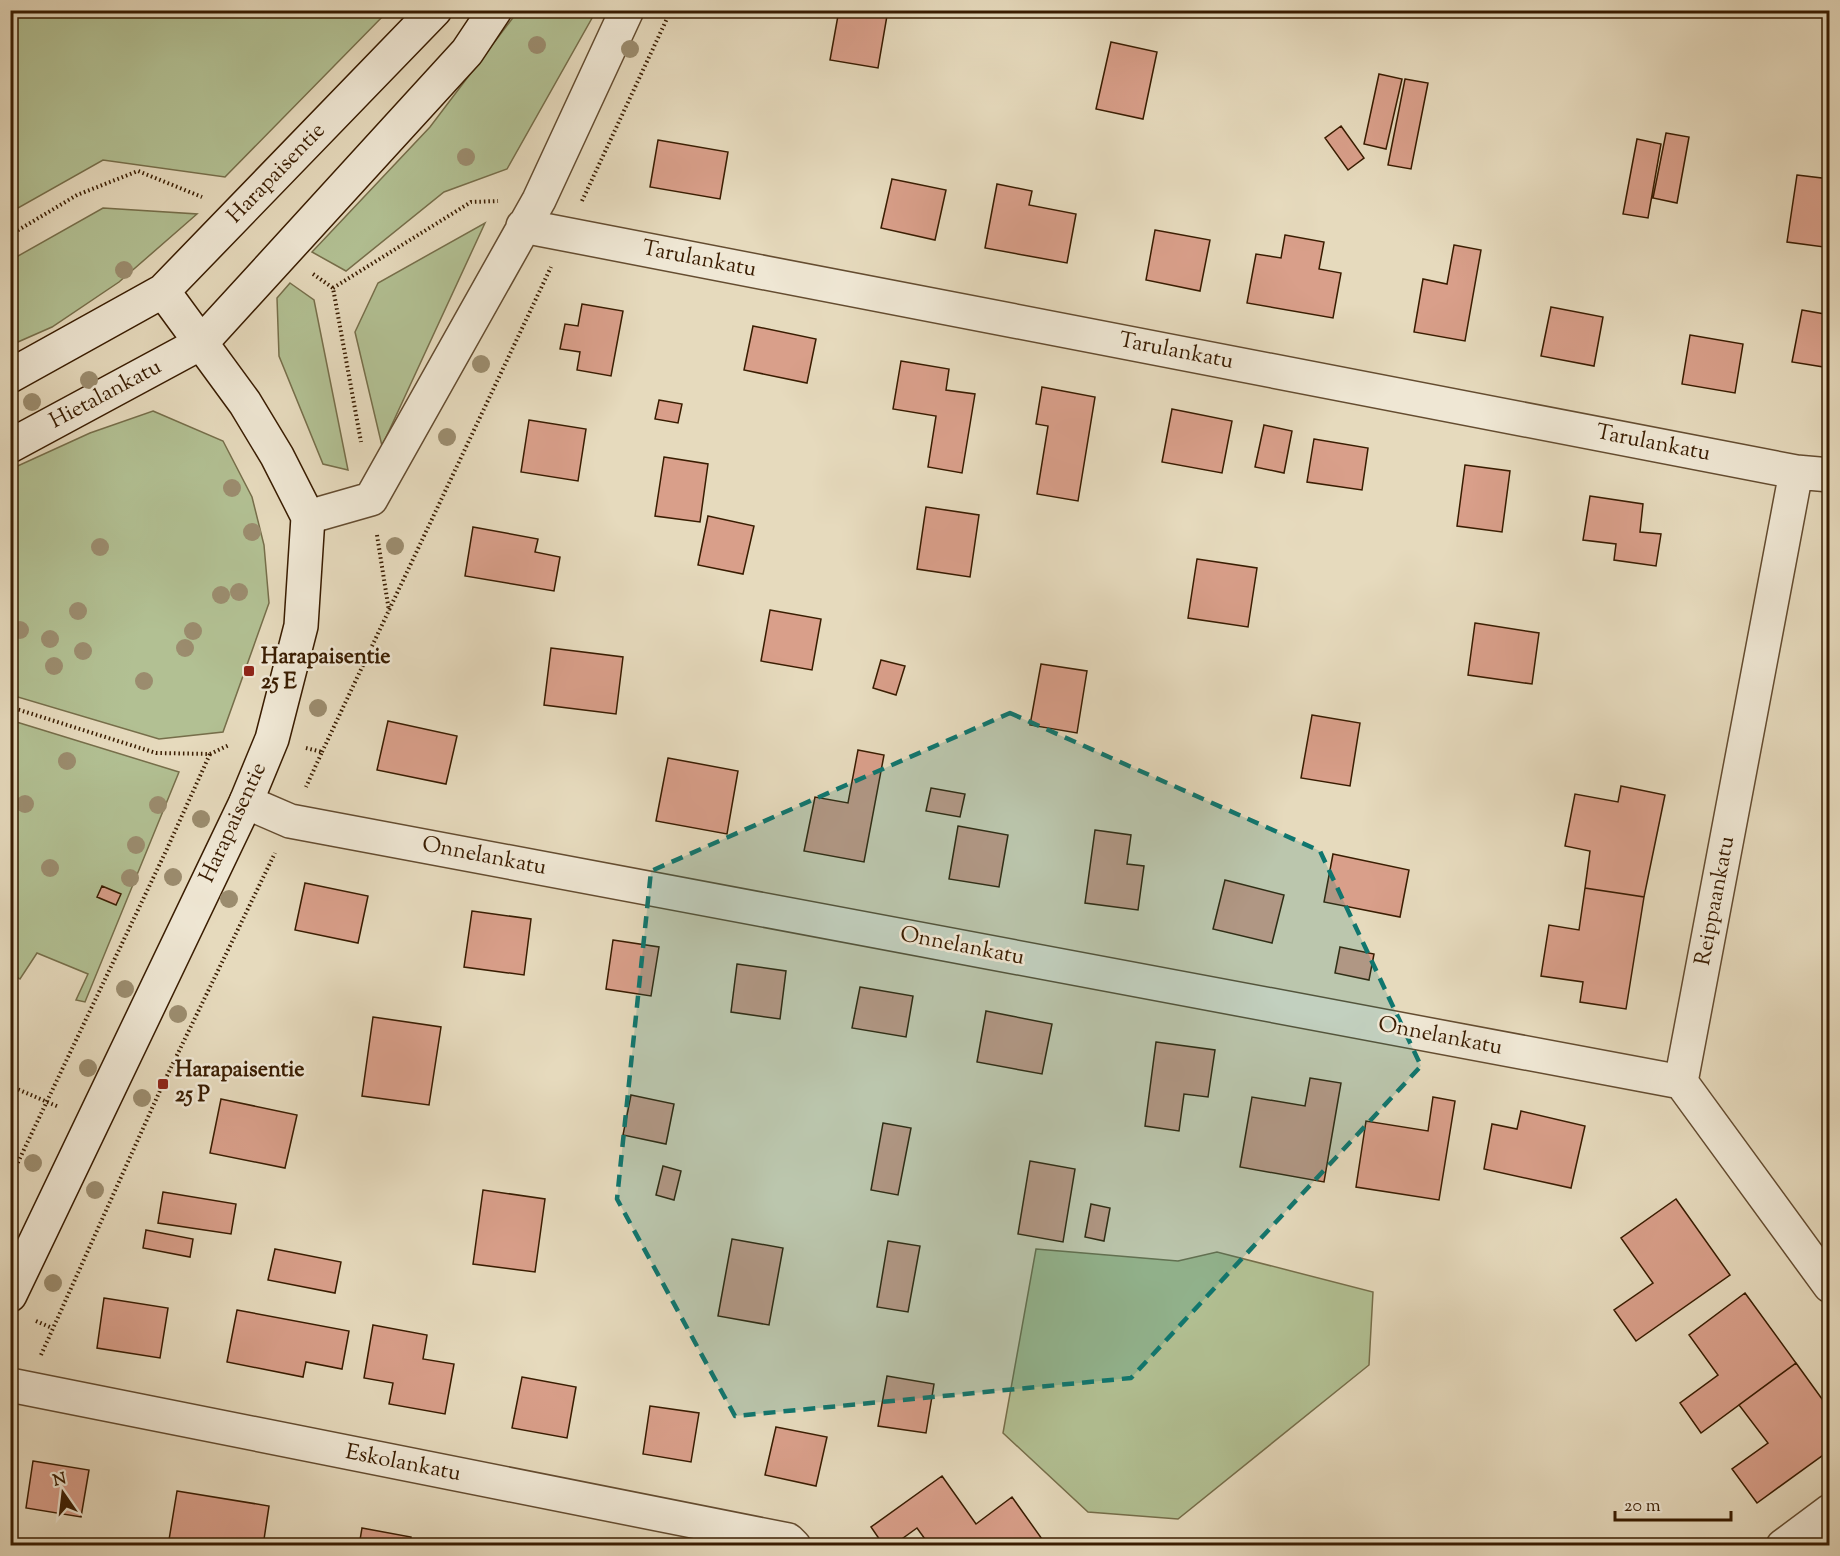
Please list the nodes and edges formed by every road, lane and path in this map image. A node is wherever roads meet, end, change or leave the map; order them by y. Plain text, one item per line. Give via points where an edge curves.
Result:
1 (435, 10) edge
2 (495, 10) edge
3 (627, 10) edge
4 (671, 10) edge
5 (585, 195) junction
6 (203, 198) dead end
7 (531, 213) junction
8 (10, 235) edge
9 (567, 235) junction
10 (306, 269) dead end
11 (333, 288) junction
12 (163, 291) junction
13 (201, 343) junction
14 (10, 376) edge
15 (10, 446) edge
16 (1796, 472) junction
17 (1830, 474) edge
18 (371, 499) junction
19 (309, 517) junction
20 (389, 611) junction
21 (322, 752) dead end
22 (210, 754) dead end
23 (246, 802) junction
24 (1681, 1082) junction
25 (10, 1086) edge
26 (47, 1102) junction
27 (93, 1122) junction
28 (10, 1179) edge
29 (1830, 1286) edge
30 (10, 1295) edge
31 (10, 1385) edge
32 (1830, 1511) edge
33 (794, 1545) edge
34 (1783, 1545) edge

1 - 12 street, Harapaisentie
2 - 13 street via 467,52
3 - 7 street
4 - 5 path
5 - 7 path
5 - 9 path
6 - 8 path via 138,171 77,195
7 - 9 street, Tarulankatu
7 - 11 path via 471,202
7 - 18 street
9 - 16 street, Tarulankatu
9 - 20 path
10 - 11 path
11 - 18 path
12 - 13 street
12 - 14 street
13 - 15 street, Hietalankatu
13 - 19 street via 277,456
16 - 17 street, Tarulankatu
16 - 24 street, Reippaankatu
18 - 19 street
18 - 20 path
19 - 23 street, Harapaisentie via 302,626 272,739
20 - 21 path
22 - 26 path
23 - 24 street, Onnelankatu via 290,821
23 - 27 street, Harapaisentie
24 - 29 street
25 - 26 path
26 - 27 path
26 - 28 path
27 - 30 street, Harapaisentie
31 - 33 street, Eskolankatu via 788,1540
32 - 34 street

